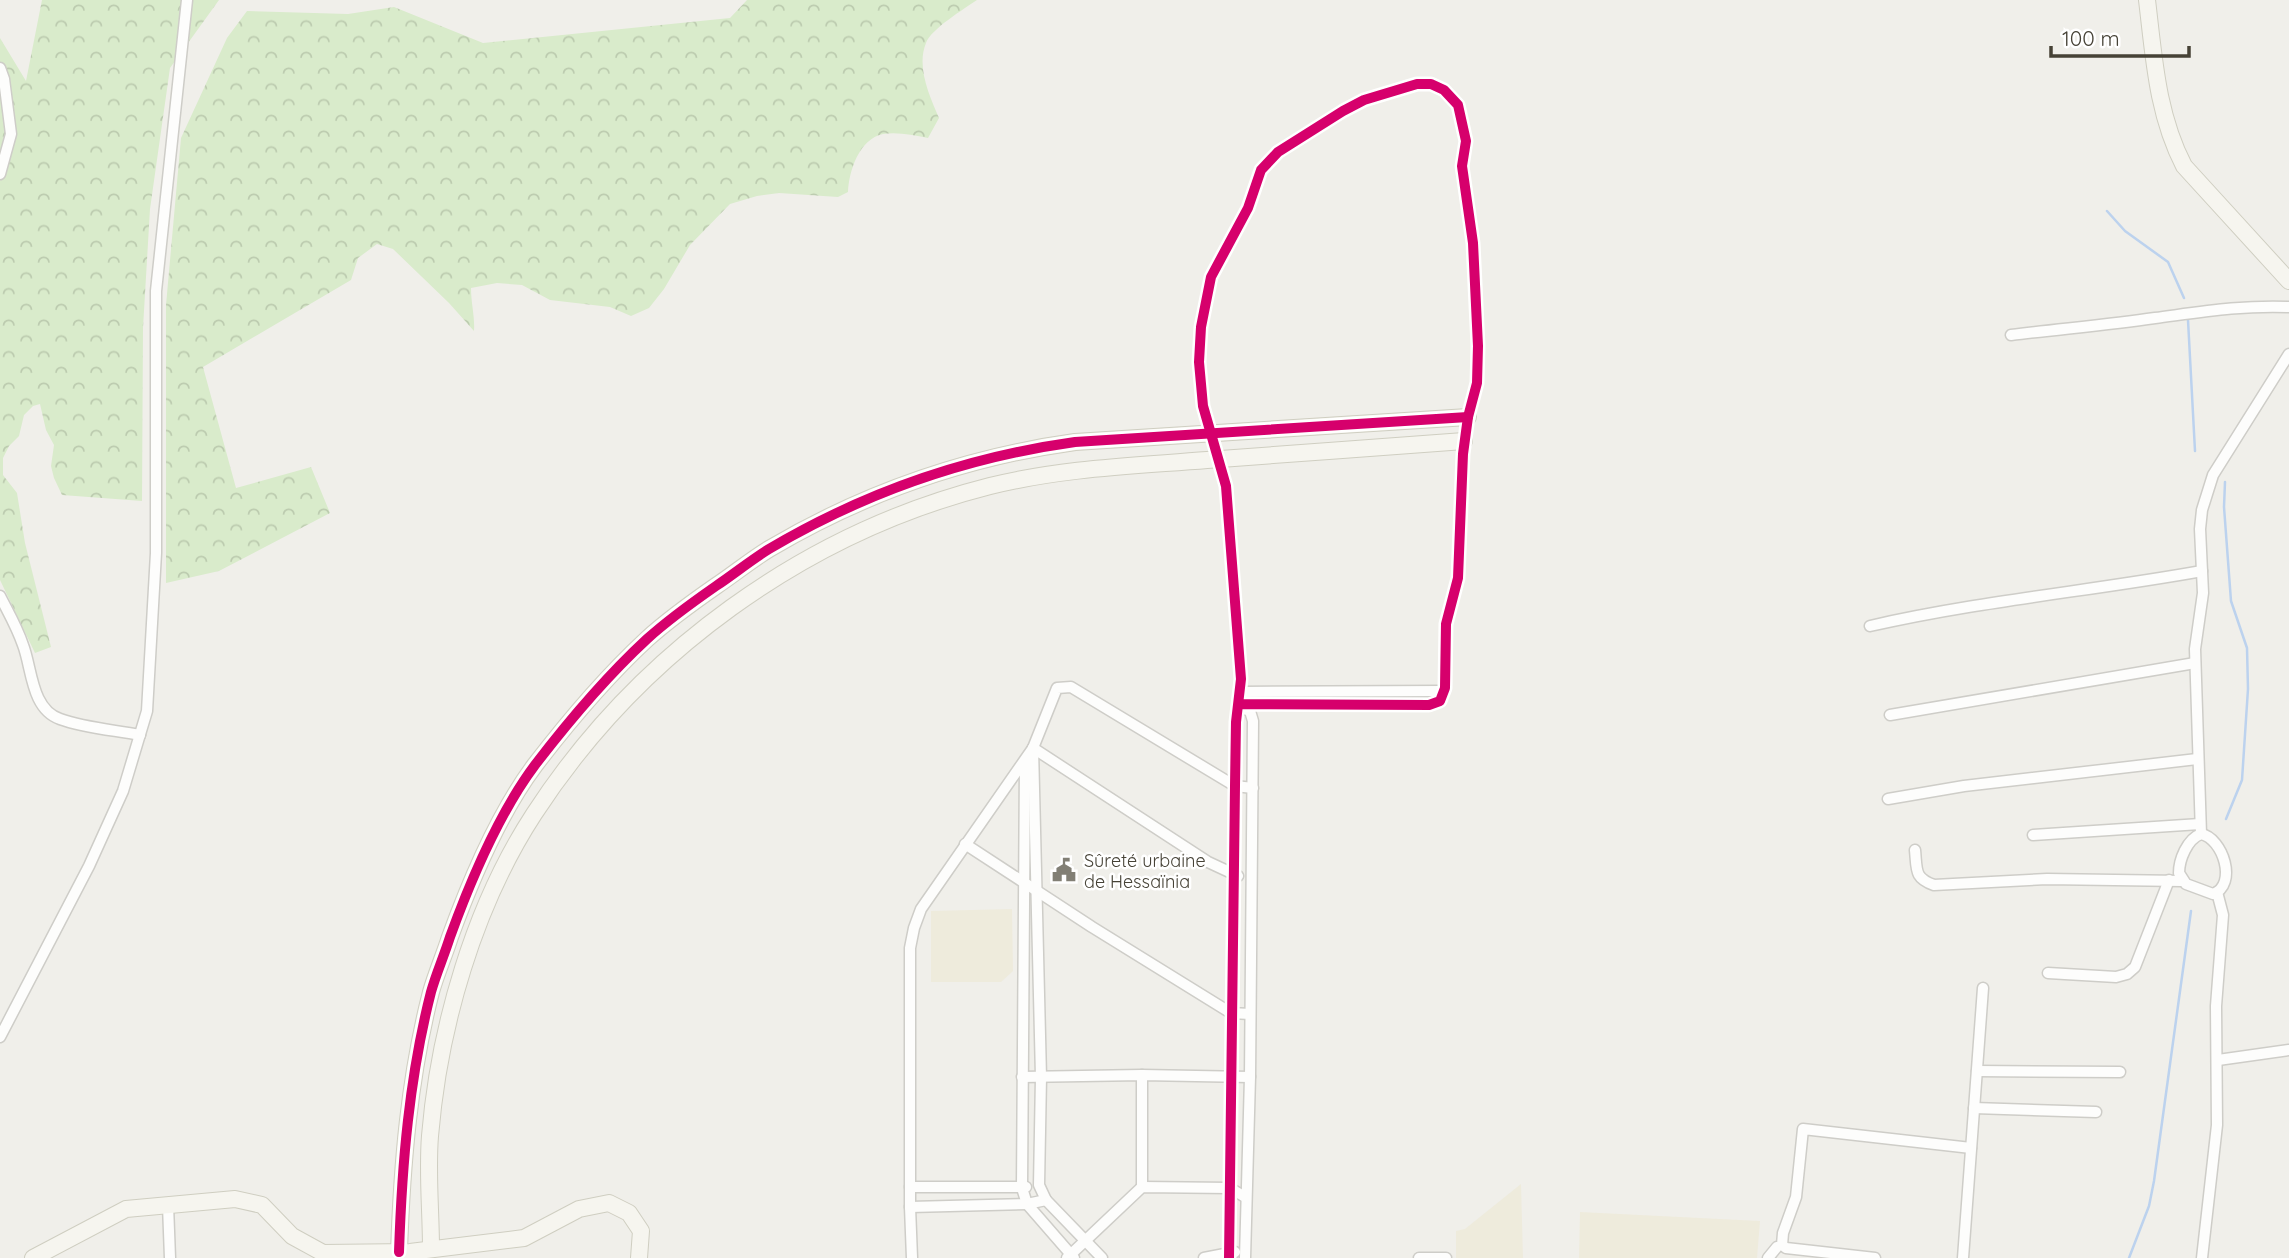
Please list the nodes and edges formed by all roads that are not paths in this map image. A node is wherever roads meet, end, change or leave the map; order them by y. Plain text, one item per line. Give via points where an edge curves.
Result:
1 (187, 0) edge
2 (2147, 0) edge
3 (0, 68) edge
4 (0, 174) edge
5 (2289, 281) edge
6 (2289, 307) edge
7 (2011, 335) dead end
8 (2289, 354) edge
9 (1468, 417) junction
10 (1211, 434) junction
11 (1464, 441) junction
12 (1220, 459) junction
13 (2202, 571) junction
14 (0, 596) edge
15 (1870, 626) dead end
16 (2195, 663) junction
17 (1332, 691) junction
18 (1444, 691) junction
19 (1241, 692) junction
20 (1331, 704) junction
21 (1239, 706) junction
22 (1890, 715) dead end
23 (140, 735) junction
24 (1030, 756) junction
25 (2197, 759) junction
26 (1234, 786) junction
27 (1253, 788) junction
28 (1888, 799) dead end
29 (2200, 829) junction
30 (2033, 835) dead end
31 (965, 844) junction
32 (1914, 850) dead end
33 (1234, 876) junction
34 (1251, 877) junction
35 (2169, 880) junction
36 (2182, 881) junction
37 (1024, 882) junction
38 (1036, 890) junction
39 (2217, 892) junction
40 (2048, 973) dead end
41 (1983, 988) dead end
42 (1231, 1013) junction
43 (1250, 1014) junction
44 (0, 1037) edge
45 (2289, 1050) edge
46 (2218, 1060) junction
47 (1977, 1071) junction
48 (2120, 1072) dead end
49 (1142, 1075) junction
50 (1230, 1075) junction
51 (1022, 1077) junction
52 (1041, 1077) junction
53 (1250, 1077) junction
54 (1974, 1108) junction
55 (2096, 1112) dead end
56 (1971, 1148) junction
57 (1039, 1185) junction
58 (910, 1187) junction
59 (1142, 1187) junction
60 (1022, 1188) junction
61 (1230, 1188) junction
62 (1245, 1197) junction
63 (1046, 1200) junction
64 (1027, 1204) junction
65 (169, 1205) junction
66 (910, 1207) junction
67 (1086, 1241) junction
68 (1777, 1247) dead end
69 (431, 1249) junction
70 (399, 1252) junction
71 (1245, 1255) edge
72 (40, 1256) edge
73 (1229, 1256) edge
74 (1071, 1257) edge
75 (170, 1258) edge
76 (639, 1258) edge
77 (912, 1258) edge
78 (1102, 1258) edge
79 (1204, 1258) edge
80 (1419, 1258) edge
81 (1446, 1258) edge
82 (1768, 1258) edge
83 (1874, 1258) edge
84 (1964, 1258) edge
85 (2202, 1258) edge

1 - 23 street via 156,291 156,552 147,711
2 - 5 street via 2162,113 2178,155 2206,193
3 - 4 street via 10,134
6 - 7 street via 2210,309
8 - 13 street via 2206,492 2200,528
9 - 10 street
9 - 10 street via 1477,383 1478,346 1474,255 1462,166 1466,141 1454,99 1424,83 1356,104 1278,152 1265,165 1212,277 1203,310 1199,380
9 - 11 street
10 - 12 street
10 - 70 street via 1032,448 973,461 909,483 832,514 767,550 648,638 533,767 463,899 432,990 415,1061 402,1161
11 - 12 street
11 - 18 street via 1459,570 1446,624
12 - 19 street via 1227,497
12 - 69 street via 1067,470 926,504 857,533 742,598 623,700 532,817 471,945 440,1064 429,1139
13 - 15 street via 1987,603
13 - 16 street
14 - 23 street via 46,710 58,719
16 - 22 street
16 - 25 street
17 - 18 street
17 - 19 street
17 - 20 street
18 - 20 street via 1433,704
19 - 21 street
20 - 21 street
21 - 26 street
21 - 27 street via 1253,718
23 - 44 street via 123,791 89,866
24 - 26 street via 1057,688 1071,687
24 - 31 street
24 - 33 street
24 - 37 street
24 - 38 street
25 - 28 street
25 - 29 street
26 - 27 street
26 - 33 street
27 - 34 street
29 - 30 street
29 - 36 street via 2179,865
29 - 39 street via 2214,841 2224,862 2226,879
31 - 37 street
31 - 58 street via 921,909 910,948
32 - 35 street via 1917,874 1934,885 2047,879
33 - 34 street
33 - 42 street
34 - 43 street
35 - 36 street
35 - 40 street via 2135,967 2127,974
36 - 39 street via 2208,893
37 - 38 street
37 - 51 street
38 - 42 street
38 - 52 street
39 - 46 street via 2223,915 2216,1006
41 - 47 street
42 - 43 street
42 - 50 street
43 - 53 street
45 - 46 street
46 - 85 street via 2215,1153
47 - 48 street
47 - 54 street
49 - 50 street
49 - 52 street
49 - 59 street
50 - 53 street
50 - 61 street
51 - 52 street
51 - 60 street
52 - 57 street
53 - 62 street
54 - 55 street
54 - 56 street
56 - 83 street via 1803,1129 1796,1197 1783,1245
56 - 84 street
57 - 60 street
57 - 63 street
58 - 60 street
58 - 66 street
59 - 61 street
59 - 67 street
60 - 64 street
61 - 62 street
61 - 73 street
62 - 71 street
63 - 64 street
63 - 67 street
64 - 66 street
64 - 74 street
65 - 70 street via 235,1199 262,1205 292,1236 323,1253
65 - 72 street via 126,1209
65 - 75 street
66 - 77 street
67 - 74 street
67 - 78 street
68 - 82 street
69 - 70 street
69 - 76 street via 524,1238 579,1209 609,1203 629,1213 641,1231
71 - 73 street
73 - 79 street
80 - 81 street

